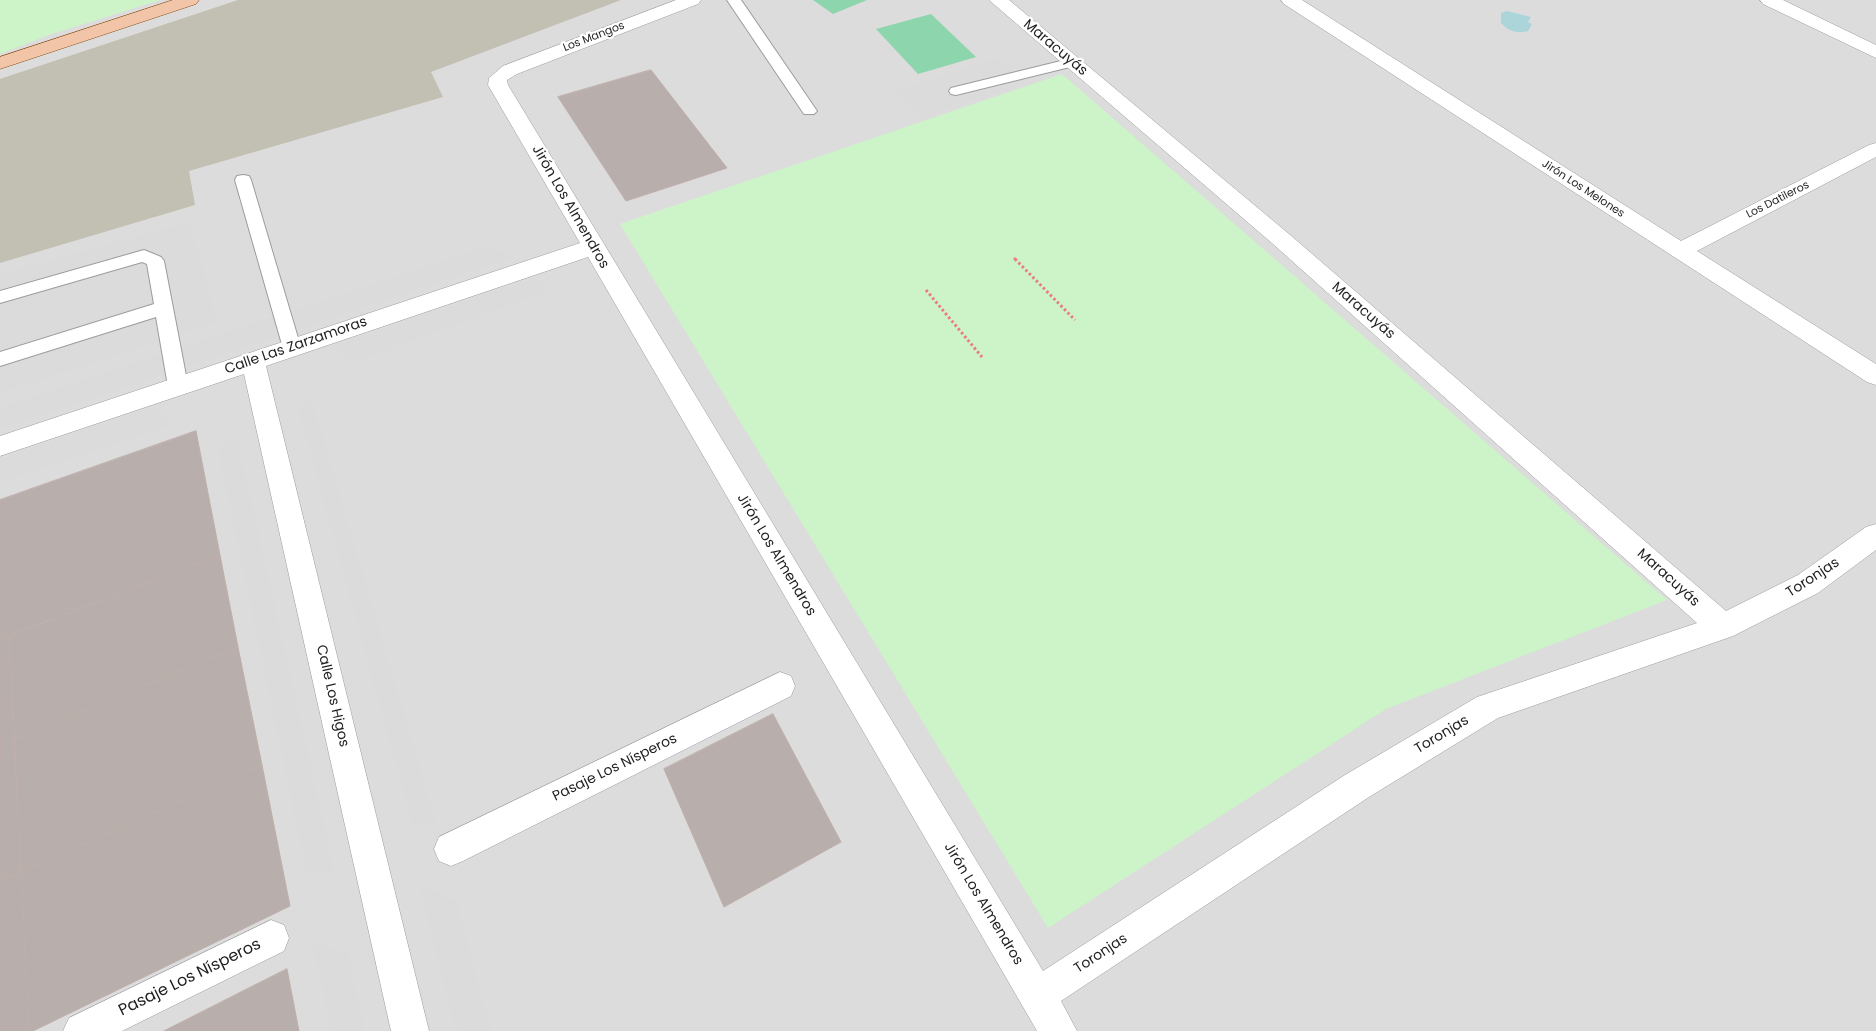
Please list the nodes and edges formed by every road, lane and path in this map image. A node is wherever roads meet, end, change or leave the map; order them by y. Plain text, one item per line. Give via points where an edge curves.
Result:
1 (190, 0) edge
2 (692, 0) edge
3 (734, 0) edge
4 (998, 0) edge
5 (1290, 0) edge
6 (1769, 0) edge
7 (1876, 52) edge
8 (1073, 62) junction
9 (0, 63) edge
10 (498, 78) joint
11 (956, 91) dead end
12 (809, 111) dead end
13 (1876, 149) edge
14 (243, 180) dead end
15 (593, 246) junction
16 (1679, 251) junction
17 (1014, 258) dead end
18 (926, 290) dead end
19 (0, 298) edge
20 (163, 308) junction
21 (1075, 320) dead end
22 (292, 348) junction
23 (982, 357) dead end
24 (0, 359) edge
25 (253, 360) junction
26 (1876, 376) edge
27 (178, 386) junction
28 (0, 446) edge
29 (1876, 535) edge
30 (1723, 627) junction
31 (780, 686) dead end
32 (451, 849) dead end
33 (271, 938) dead end
34 (1038, 996) junction
35 (82, 1031) edge
36 (410, 1031) edge
37 (1058, 1031) edge

1 - 9 main road
2 - 10 street, Los Mangos via 510,70
3 - 12 lane
4 - 8 street, Maracuyás
5 - 16 street, Jirón Los Melones
6 - 7 street
8 - 11 lane
8 - 30 street, Maracuyás via 1281,238
10 - 15 street, Jirón Los Almendros via 498,85
13 - 16 street, Los Datileros
14 - 22 lane
15 - 22 street, Calle Las Zarzamoras
15 - 34 street, Jirón Los Almendros
16 - 26 street, Jirón Los Melones
17 - 21 path
18 - 23 path
19 - 20 lane via 144,256 155,261
20 - 24 lane
20 - 27 lane
22 - 25 street, Calle Las Zarzamoras
25 - 27 street, Calle Las Zarzamoras
25 - 36 street, Calle Los Higos
27 - 28 street, Calle Las Zarzamoras
29 - 30 street, Toronjas via 1808,584
30 - 34 street, Toronjas via 1488,707 1358,786
31 - 32 street, Pasaje Los Nísperos
33 - 35 street, Pasaje Los Nísperos
34 - 37 street, Jirón Los Almendros

